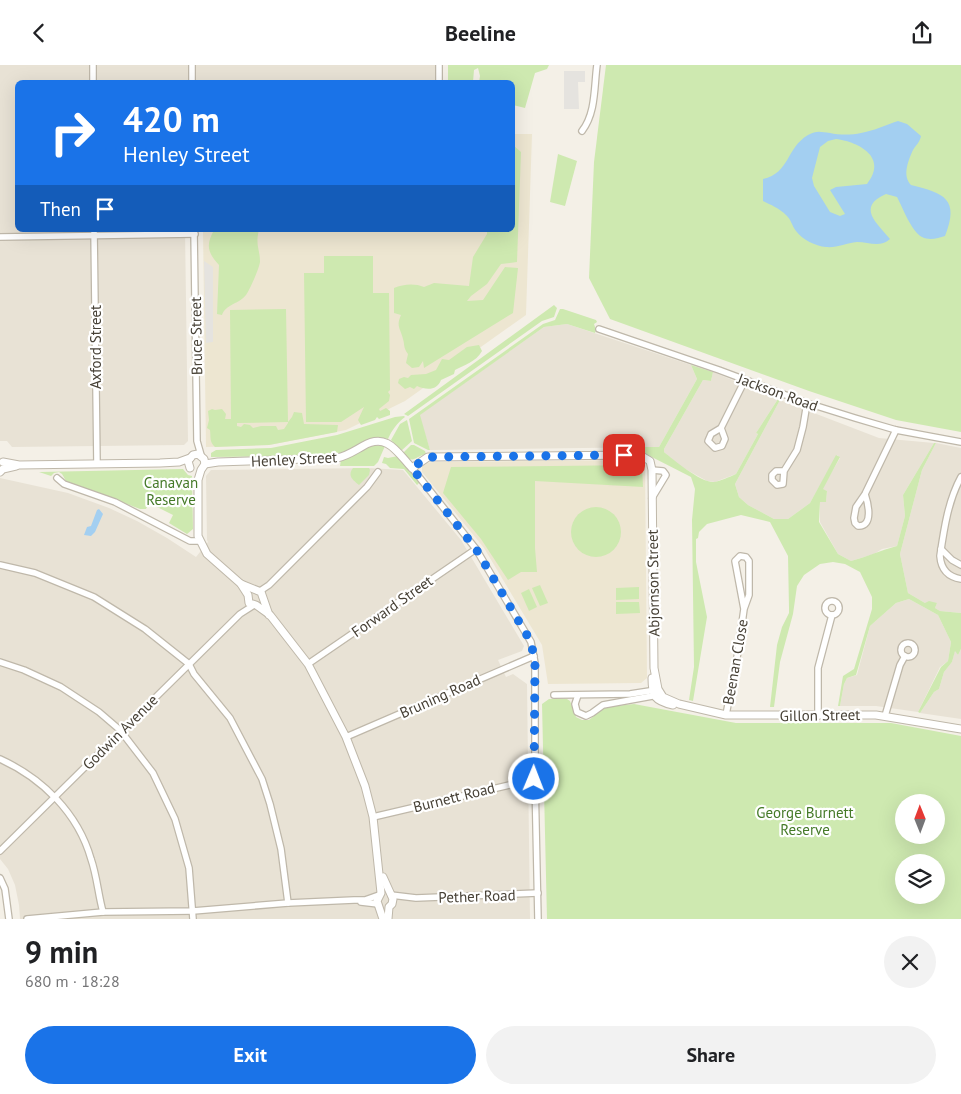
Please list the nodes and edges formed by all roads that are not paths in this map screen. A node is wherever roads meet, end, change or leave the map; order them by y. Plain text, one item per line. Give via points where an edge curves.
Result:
1 (93, 65) edge
2 (192, 65) edge
3 (439, 65) edge
4 (597, 65) edge
5 (93, 80) edge
6 (192, 80) edge
7 (439, 80) edge
8 (582, 131) dead end
9 (194, 232) edge
10 (94, 233) edge
11 (0, 237) edge
12 (599, 329) dead end
13 (744, 380) junction
14 (807, 403) junction
15 (721, 428) dead end
16 (896, 430) junction
17 (197, 441) junction
18 (961, 442) edge
19 (191, 457) junction
20 (1, 462) edge
21 (179, 462) junction
22 (97, 463) junction
23 (199, 464) junction
24 (412, 468) junction
25 (652, 470) junction
26 (784, 471) dead end
27 (378, 472) dead end
28 (961, 477) edge
29 (57, 479) dead end
30 (865, 494) junction
31 (652, 498) junction
32 (198, 538) junction
33 (476, 549) junction
34 (941, 549) junction
35 (0, 565) edge
36 (961, 565) edge
37 (961, 579) edge
38 (256, 598) junction
39 (744, 609) junction
40 (832, 615) dead end
41 (534, 656) junction
42 (905, 656) dead end
43 (0, 662) edge
44 (189, 664) junction
45 (308, 664) junction
46 (656, 693) junction
47 (554, 695) dead end
48 (578, 695) junction
49 (726, 715) junction
50 (818, 716) junction
51 (886, 716) junction
52 (961, 729) edge
53 (120, 731) junction
54 (346, 737) junction
55 (0, 759) edge
56 (534, 779) junction
57 (55, 796) junction
58 (373, 817) junction
59 (0, 851) edge
60 (380, 867) junction
61 (0, 878) edge
62 (538, 893) junction
63 (380, 894) junction
64 (390, 894) junction
65 (416, 898) junction
66 (354, 900) junction
67 (288, 903) junction
68 (379, 906) junction
69 (390, 907) junction
70 (193, 911) junction
71 (103, 912) junction
72 (9, 919) edge
73 (27, 919) edge
74 (193, 919) edge
75 (383, 919) edge
76 (388, 919) edge
77 (538, 919) edge

1 - 5 street
2 - 6 street
3 - 7 street
4 - 8 street via 591,113
9 - 10 street
9 - 17 street, Bruce Street
10 - 11 street
10 - 22 street, Axford Street
12 - 13 street, Jackson Road
13 - 14 street, Jackson Road
13 - 15 street
14 - 16 street, Jackson Road
14 - 26 street via 797,449
16 - 18 street, Jackson Road
16 - 30 street
17 - 19 street, Bruce Street
17 - 23 street, Bruce Street
19 - 21 street
19 - 23 street, Henley Street
19 - 23 street via 188,463
20 - 22 street via 19,465
21 - 22 street
21 - 23 street
23 - 24 street, Henley Street via 337,458 379,441 390,444
23 - 32 street
24 - 25 street, Abjornson Street via 428,457 640,455 650,461
24 - 33 street
25 - 31 street, Abjornson Street
25 - 31 street, Abjornson Street via 663,471 666,475
27 - 38 street, Godwin Avenue via 367,487
28 - 34 street via 955,487
29 - 32 street via 114,502 184,539
30 - 30 street via 856,507 854,518 858,526 863,526 868,519
31 - 46 street, Abjornson Street
32 - 38 street via 207,553
33 - 41 street via 525,630
33 - 45 street, Forward Street
34 - 36 street
34 - 37 street via 940,562 945,571
35 - 44 street via 34,573 94,597 145,629
38 - 44 street, Godwin Avenue
38 - 45 street
39 - 39 street, Beenan Close via 735,561 740,556 749,561 750,595
39 - 49 street, Beenan Close
40 - 50 street via 818,668
41 - 54 street, Bruning Road
41 - 56 street
42 - 51 street
43 - 53 street via 62,687
44 - 53 street, Godwin Avenue
44 - 67 street via 230,718 262,779 281,849
45 - 54 street
46 - 48 street
46 - 48 street via 603,705 586,716 577,712
46 - 49 street, Gillon Street via 679,704
47 - 48 street
49 - 50 street, Gillon Street
50 - 51 street, Gillon Street
51 - 52 street, Gillon Street
53 - 57 street, Godwin Avenue
53 - 70 street via 153,773 175,819 189,868
54 - 58 street
55 - 57 street via 32,776
56 - 58 street, Burnett Road
56 - 62 street
57 - 59 street, Godwin Avenue
57 - 71 street via 79,830 91,857
58 - 60 street
60 - 63 street
60 - 64 street
61 - 72 street via 5,889
62 - 65 street, Pether Road
62 - 77 street
63 - 64 street
63 - 66 street
63 - 68 street via 377,899
64 - 65 street, Pether Road
64 - 69 street via 393,902
65 - 69 street, Pether Road
66 - 67 street
66 - 68 street
67 - 70 street
68 - 69 street
68 - 75 street
69 - 76 street
70 - 71 street
70 - 74 street
71 - 73 street

